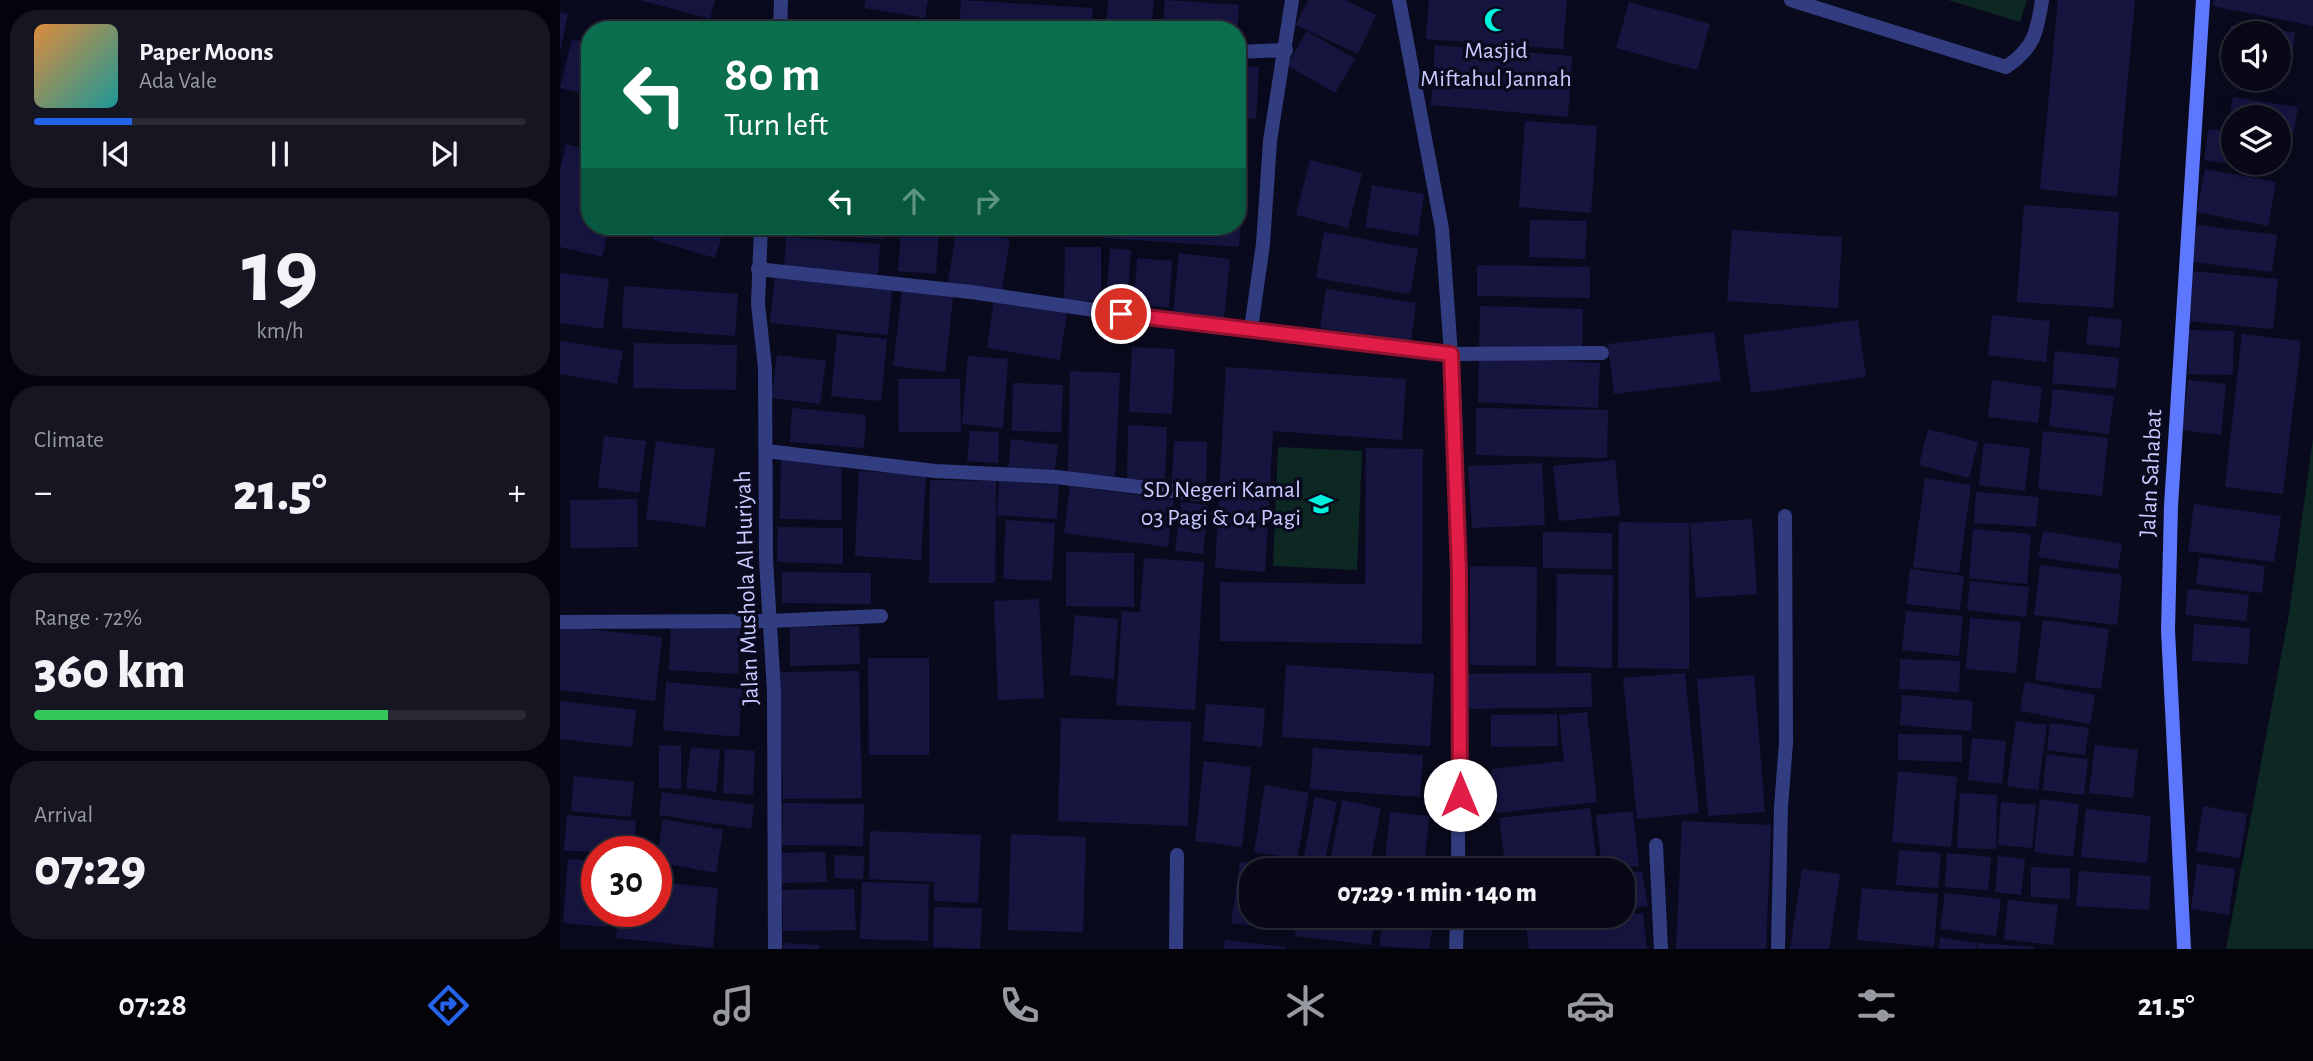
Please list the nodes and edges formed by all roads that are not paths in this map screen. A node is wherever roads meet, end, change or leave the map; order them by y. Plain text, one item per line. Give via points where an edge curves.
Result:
1 (781, 0) edge
2 (1292, 0) edge
3 (1399, 0) edge
4 (1791, 0) edge
5 (2042, 0) edge
6 (2203, 0) edge
7 (780, 21) edge
8 (1286, 50) junction
9 (1246, 52) edge
10 (760, 235) edge
11 (758, 269) junction
12 (1251, 328) junction
13 (1602, 353) dead end
14 (1451, 354) junction
15 (766, 451) junction
16 (1198, 494) dead end
17 (1785, 516) dead end
18 (881, 616) dead end
19 (770, 621) junction
20 (560, 622) edge
21 (1656, 845) dead end
22 (1177, 855) dead end
23 (1458, 858) edge
24 (1457, 928) edge
25 (775, 949) edge
26 (1176, 949) edge
27 (1456, 949) edge
28 (1661, 949) edge
29 (1778, 949) edge
30 (2184, 949) edge

1 - 7 street
2 - 8 street
3 - 14 street via 1442,229
4 - 5 street via 2006,67 2025,54 2038,28
6 - 30 street, Jalan Sahabat via 2171,506 2168,629
8 - 9 street
8 - 12 street via 1270,141
10 - 11 street, Jalan Mushola Al Huriyah
11 - 12 street
11 - 15 street, Jalan Mushola Al Huriyah
12 - 14 street
13 - 14 street
14 - 23 street via 1459,573
15 - 16 street
15 - 19 street, Jalan Mushola Al Huriyah
17 - 29 street via 1786,743
18 - 19 street
19 - 20 street
19 - 25 street, Jalan Mushola Al Huriyah
21 - 28 street
22 - 26 street
24 - 27 street

